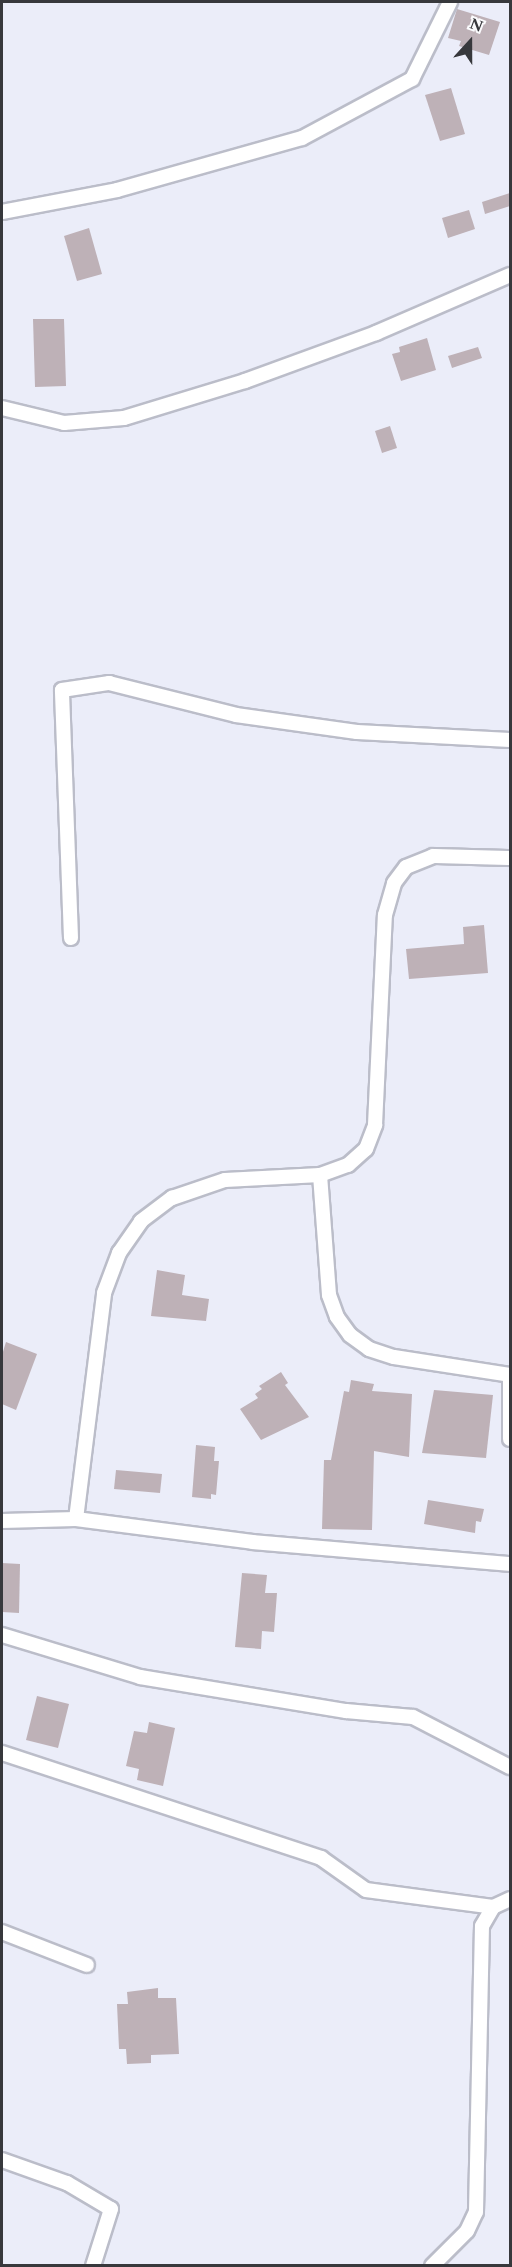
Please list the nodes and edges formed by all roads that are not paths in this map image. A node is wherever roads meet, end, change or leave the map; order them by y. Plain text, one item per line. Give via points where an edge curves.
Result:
1 (450, 2) edge
2 (2, 212) edge
3 (510, 275) edge
4 (2, 408) edge
5 (510, 740) edge
6 (510, 858) edge
7 (71, 938) dead end
8 (320, 1175) junction
9 (510, 1375) edge
10 (510, 1439) edge
11 (76, 1519) junction
12 (2, 1521) edge
13 (510, 1564) edge
14 (2, 1635) edge
15 (2, 1753) edge
16 (510, 1767) edge
17 (510, 1899) edge
18 (493, 1907) junction
19 (2, 1932) edge
20 (87, 1965) dead end
21 (2, 2160) edge
22 (93, 2265) edge
23 (432, 2265) edge

1 - 2 street via 412,79 302,138 117,190
3 - 4 street via 355,341 246,381 124,418 64,423
5 - 7 street via 346,731 236,715 109,682 62,690
6 - 8 street via 433,856 405,867 394,883 385,915 375,1125 366,1149 348,1165
8 - 9 street via 329,1295 337,1317 350,1335 369,1349 394,1357
8 - 11 street via 225,1180 199,1186 172,1198 141,1221 119,1253 104,1293
9 - 10 street
11 - 12 street
11 - 13 street via 253,1542
14 - 16 street via 140,1677 346,1711 413,1717
15 - 18 street via 321,1858 366,1890
17 - 18 street
18 - 23 street via 482,1926 479,1948 476,2212 467,2231
19 - 20 street
21 - 22 street via 67,2183 111,2209

